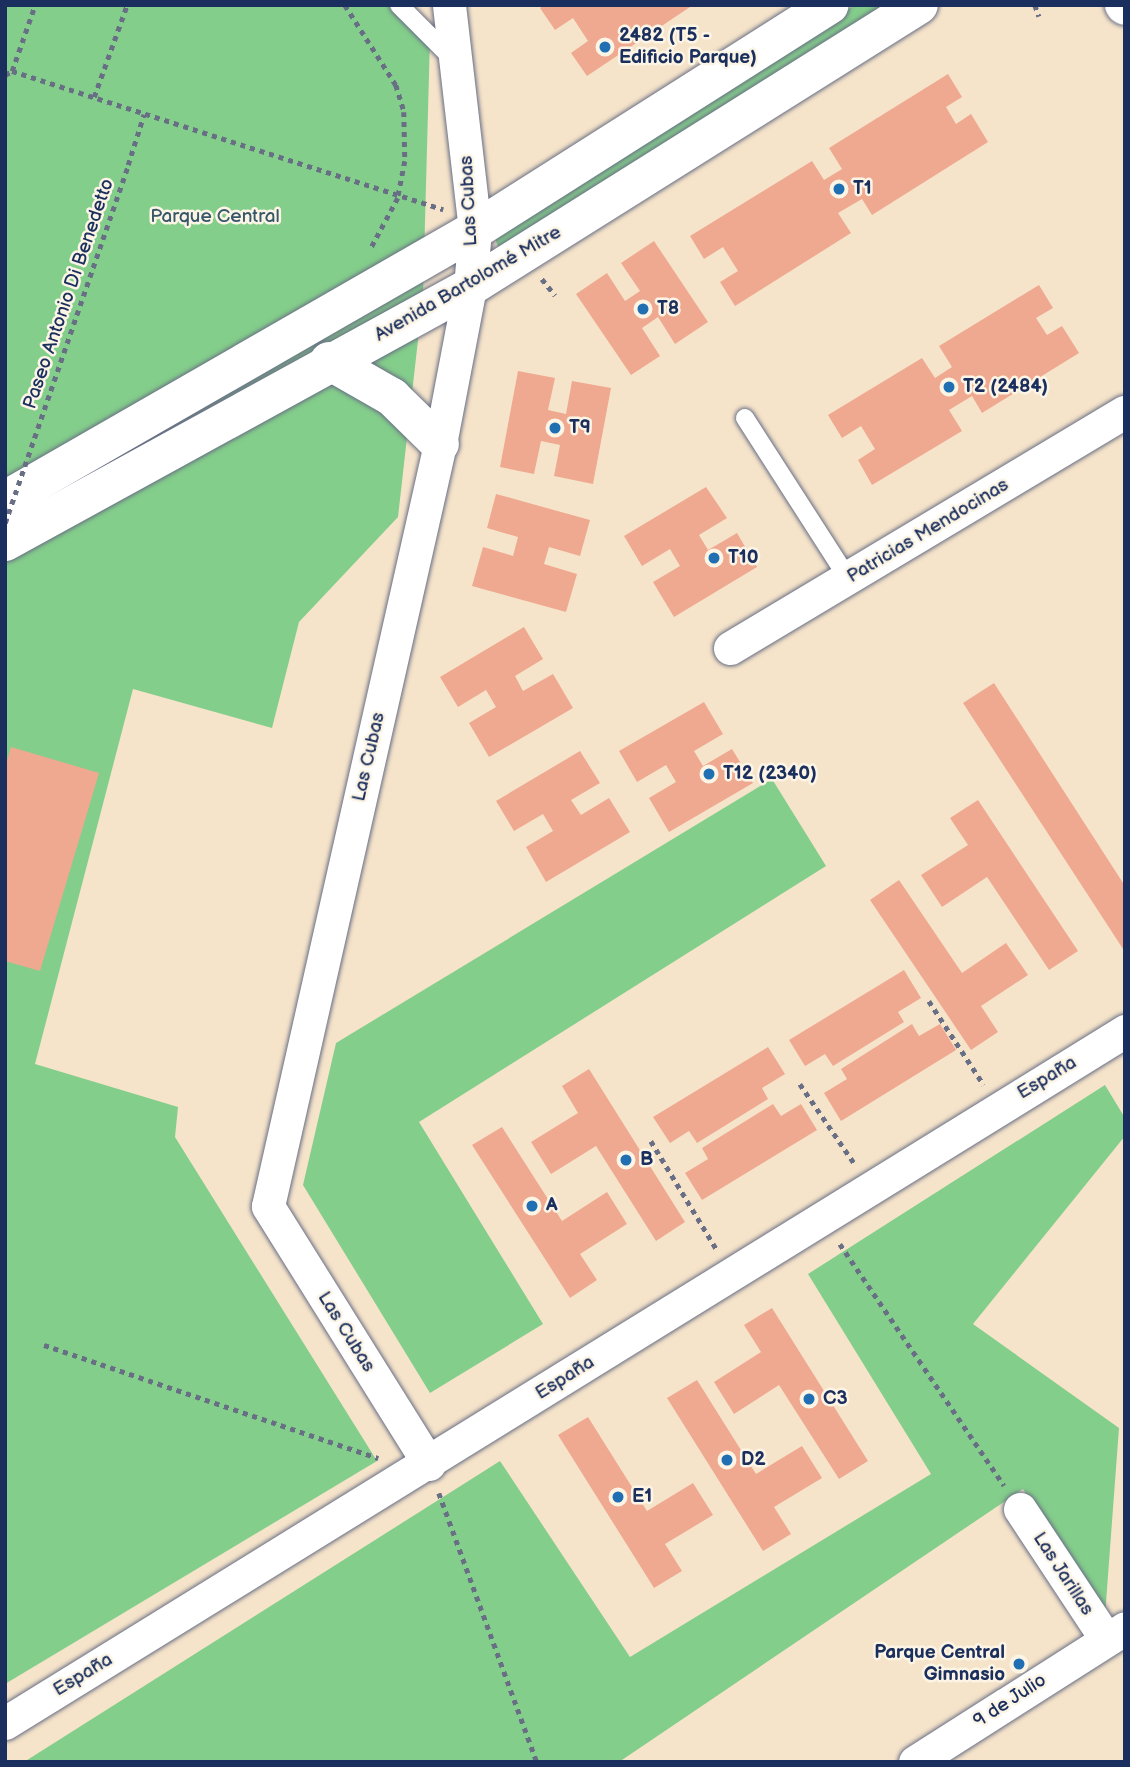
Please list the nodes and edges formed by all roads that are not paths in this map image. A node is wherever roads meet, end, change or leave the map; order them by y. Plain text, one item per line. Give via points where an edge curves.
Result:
1 (400, 5) edge
2 (449, 5) edge
3 (830, 5) edge
4 (919, 5) edge
5 (456, 62) junction
6 (475, 230) junction
7 (470, 287) junction
8 (329, 361) junction
9 (1125, 412) edge
10 (745, 418) dead end
11 (440, 444) junction
12 (11, 482) edge
13 (5, 542) edge
14 (849, 580) junction
15 (730, 648) dead end
16 (1125, 1031) edge
17 (429, 1464) junction
18 (1020, 1509) road end
19 (1115, 1633) edge
20 (5, 1723) edge
21 (915, 1762) edge

1 - 5 lane
2 - 5 street, Las Cubas
3 - 6 street
4 - 7 street, Avenida Bartolomé Mitre
5 - 6 street, Las Cubas
6 - 7 street, Las Cubas
6 - 12 street
7 - 8 street, Avenida Bartolomé Mitre
7 - 11 street, Las Cubas
8 - 11 street via 392,397
8 - 13 street, Avenida Bartolomé Mitre
9 - 14 street, Patricias Mendocinas
10 - 14 lane
11 - 17 street, Las Cubas via 268,1206
14 - 15 street, Patricias Mendocinas
16 - 17 street, España
17 - 20 street, España
18 - 19 street, Las Jarillas
19 - 21 street, 9 de Julio

